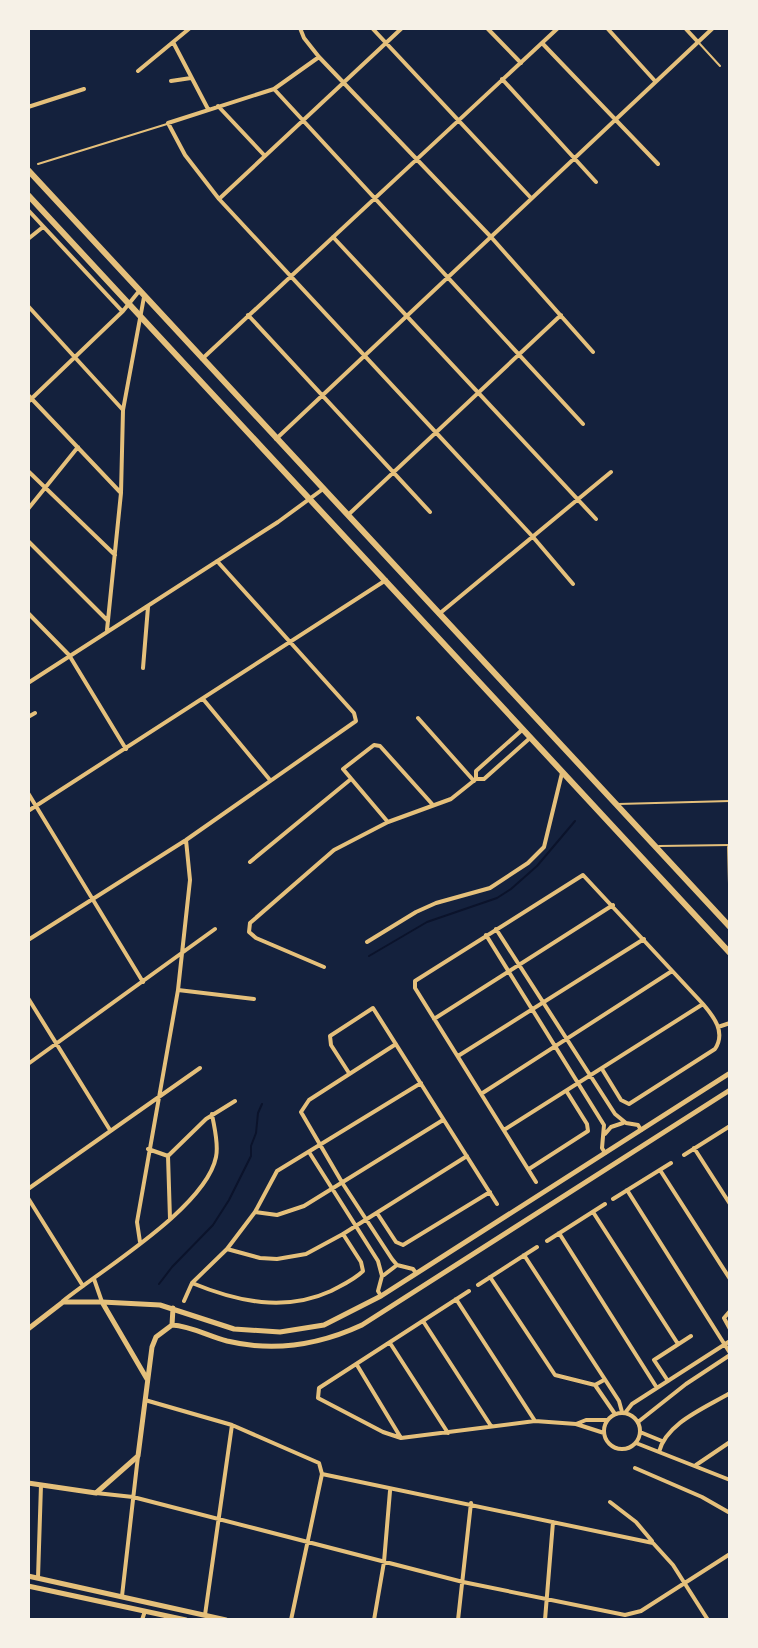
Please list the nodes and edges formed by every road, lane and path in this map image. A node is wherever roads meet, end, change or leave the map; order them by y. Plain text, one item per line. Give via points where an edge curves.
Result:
1 (190, 28) edge
2 (372, 28) edge
3 (402, 28) edge
4 (487, 28) edge
5 (558, 28) edge
6 (607, 28) edge
7 (685, 28) edge
8 (713, 28) edge
9 (300, 30) edge
10 (173, 42) junction
11 (387, 42) junction
12 (698, 42) junction
13 (542, 43) junction
14 (319, 57) junction
15 (521, 63) junction
16 (720, 66) dead end
17 (138, 71) dead end
18 (191, 78) junction
19 (502, 79) junction
20 (171, 81) dead end
21 (655, 81) junction
22 (344, 83) junction
23 (84, 89) dead end
24 (274, 89) junction
25 (218, 106) junction
26 (28, 107) edge
27 (208, 109) junction
28 (615, 118) junction
29 (459, 120) junction
30 (303, 121) junction
31 (168, 123) junction
32 (265, 156) junction
33 (573, 158) junction
34 (416, 159) junction
35 (38, 164) dead end
36 (658, 164) dead end
37 (28, 170) edge
38 (596, 182) dead end
39 (28, 195) edge
40 (374, 197) junction
41 (531, 198) junction
42 (219, 199) junction
43 (28, 210) edge
44 (43, 227) junction
45 (333, 237) junction
46 (491, 237) junction
47 (28, 239) edge
48 (290, 276) junction
49 (447, 277) junction
50 (142, 293) junction
51 (130, 304) junction
52 (28, 306) edge
53 (123, 311) junction
54 (248, 315) junction
55 (405, 315) junction
56 (561, 315) junction
57 (140, 316) junction
58 (593, 352) dead end
59 (518, 354) junction
60 (363, 356) junction
61 (75, 357) junction
62 (201, 360) junction
63 (477, 392) junction
64 (323, 394) junction
65 (29, 398) edge
66 (123, 410) junction
67 (583, 424) dead end
68 (435, 433) junction
69 (276, 439) junction
70 (78, 447) junction
71 (28, 471) edge
72 (394, 472) junction
73 (611, 472) dead end
74 (45, 488) junction
75 (323, 489) junction
76 (121, 493) junction
77 (311, 500) junction
78 (578, 500) junction
79 (28, 509) edge
80 (430, 512) dead end
81 (348, 515) junction
82 (596, 519) dead end
83 (533, 537) junction
84 (28, 541) edge
85 (115, 555) junction
86 (217, 561) junction
87 (386, 580) junction
88 (573, 584) dead end
89 (148, 605) junction
90 (28, 613) edge
91 (439, 614) junction
92 (108, 622) junction
93 (106, 632) junction
94 (289, 642) junction
95 (69, 655) junction
96 (143, 668) dead end
97 (28, 683) edge
98 (203, 699) junction
99 (35, 713) dead end
100 (28, 717) edge
101 (418, 718) dead end
102 (522, 730) junction
103 (530, 738) junction
104 (126, 749) junction
105 (488, 761) junction
106 (495, 769) junction
107 (562, 773) junction
108 (351, 779) junction
109 (270, 780) junction
110 (475, 780) junction
111 (28, 793) edge
112 (730, 801) edge
113 (617, 804) junction
114 (433, 805) junction
115 (36, 806) junction
116 (28, 811) edge
117 (388, 822) junction
118 (186, 840) junction
119 (729, 845) edge
120 (656, 847) junction
121 (250, 862) dead end
122 (93, 900) junction
123 (613, 905) junction
124 (730, 926) edge
125 (215, 929) dead end
126 (496, 929) junction
127 (486, 935) junction
128 (644, 939) junction
129 (28, 940) edge
130 (367, 942) dead end
131 (730, 953) edge
132 (181, 955) junction
133 (519, 965) junction
134 (324, 967) dead end
135 (672, 971) junction
136 (509, 972) junction
137 (144, 983) junction
138 (178, 990) junction
139 (28, 998) edge
140 (254, 999) dead end
141 (543, 1003) junction
142 (703, 1004) junction
143 (532, 1010) junction
144 (434, 1019) junction
145 (730, 1023) edge
146 (718, 1027) junction
147 (567, 1040) junction
148 (396, 1044) junction
149 (56, 1045) junction
150 (556, 1047) junction
151 (458, 1056) junction
152 (28, 1064) edge
153 (200, 1068) dead end
154 (602, 1069) junction
155 (349, 1073) junction
156 (730, 1073) edge
157 (590, 1076) junction
158 (421, 1083) junction
159 (579, 1083) junction
160 (730, 1090) edge
161 (567, 1092) junction
162 (481, 1094) junction
163 (161, 1095) junction
164 (235, 1101) dead end
165 (609, 1104) junction
166 (596, 1111) junction
167 (212, 1114) junction
168 (443, 1120) junction
169 (626, 1123) junction
170 (729, 1128) edge
171 (110, 1130) junction
172 (504, 1130) junction
173 (641, 1130) junction
174 (605, 1134) junction
175 (649, 1142) junction
176 (320, 1146) junction
177 (694, 1148) junction
178 (148, 1149) junction
179 (309, 1152) junction
180 (605, 1153) junction
181 (684, 1155) dead end
182 (168, 1156) junction
183 (467, 1156) junction
184 (671, 1163) dead end
185 (613, 1165) junction
186 (529, 1169) junction
187 (660, 1170) junction
188 (536, 1182) dead end
189 (343, 1184) junction
190 (28, 1189) edge
191 (332, 1190) junction
192 (627, 1190) junction
193 (490, 1192) junction
194 (28, 1198) edge
195 (613, 1199) dead end
196 (497, 1204) dead end
197 (605, 1204) dead end
198 (730, 1204) edge
199 (255, 1212) junction
200 (593, 1212) junction
201 (377, 1213) junction
202 (170, 1219) junction
203 (366, 1220) junction
204 (355, 1227) junction
205 (374, 1233) junction
206 (559, 1233) junction
207 (343, 1234) junction
208 (364, 1240) junction
209 (547, 1241) dead end
210 (140, 1242) junction
211 (383, 1246) junction
212 (537, 1247) dead end
213 (227, 1249) junction
214 (373, 1254) junction
215 (524, 1255) junction
216 (397, 1265) junction
217 (416, 1273) junction
218 (382, 1276) junction
219 (490, 1277) junction
220 (94, 1279) junction
221 (730, 1279) edge
222 (192, 1283) junction
223 (424, 1285) junction
224 (478, 1285) dead end
225 (83, 1286) junction
226 (469, 1291) dead end
227 (381, 1296) junction
228 (456, 1299) junction
229 (184, 1301) dead end
230 (63, 1302) junction
231 (102, 1302) junction
232 (173, 1308) junction
233 (389, 1308) junction
234 (730, 1311) edge
235 (423, 1321) junction
236 (172, 1325) junction
237 (28, 1329) edge
238 (730, 1329) edge
239 (691, 1336) dead end
240 (390, 1343) junction
241 (728, 1343) edge
242 (678, 1344) junction
243 (730, 1354) edge
244 (357, 1365) junction
245 (147, 1380) junction
246 (604, 1380) junction
247 (668, 1381) junction
248 (595, 1385) junction
249 (657, 1388) junction
250 (730, 1393) edge
251 (145, 1400) junction
252 (624, 1412) junction
253 (615, 1414) junction
254 (607, 1420) junction
255 (535, 1421) junction
256 (638, 1422) junction
257 (576, 1424) junction
258 (232, 1425) junction
259 (492, 1427) junction
260 (640, 1432) junction
261 (448, 1433) junction
262 (604, 1433) junction
263 (401, 1438) junction
264 (662, 1441) junction
265 (730, 1442) edge
266 (635, 1443) junction
267 (659, 1452) junction
268 (138, 1456) junction
269 (694, 1466) junction
270 (635, 1468) dead end
271 (322, 1474) junction
272 (730, 1480) edge
273 (28, 1483) edge
274 (41, 1485) junction
275 (390, 1490) junction
276 (96, 1493) junction
277 (133, 1497) junction
278 (610, 1502) dead end
279 (471, 1503) junction
280 (730, 1513) edge
281 (219, 1519) junction
282 (553, 1522) junction
283 (308, 1543) junction
284 (653, 1543) junction
285 (730, 1554) edge
286 (384, 1562) junction
287 (28, 1576) edge
288 (38, 1578) junction
289 (463, 1582) junction
290 (685, 1584) junction
291 (28, 1586) edge
292 (122, 1596) junction
293 (546, 1599) junction
294 (145, 1611) junction
295 (205, 1615) junction
296 (630, 1618) edge
297 (142, 1620) edge
298 (186, 1620) edge
299 (226, 1620) edge
300 (291, 1620) edge
301 (374, 1620) edge
302 (458, 1620) edge
303 (545, 1620) edge
304 (708, 1620) edge

1 - 10 street
2 - 11 street
3 - 11 street
4 - 15 street
5 - 13 street
6 - 21 street
7 - 12 street
8 - 12 street
9 - 14 street
10 - 17 street
10 - 18 street
11 - 22 street
11 - 29 street
12 - 16 lane
12 - 21 street
13 - 15 street
13 - 28 street
14 - 22 street
14 - 24 street
15 - 19 street
18 - 20 street
18 - 27 street
19 - 29 street
19 - 33 street
21 - 28 street
22 - 30 street
22 - 34 street
23 - 26 street
24 - 25 street
24 - 30 street
25 - 27 street
25 - 32 street
27 - 31 street
28 - 33 street
28 - 36 street
29 - 34 street
29 - 41 street
30 - 32 street
30 - 40 street
31 - 35 lane
31 - 42 street
32 - 42 street
33 - 38 street
33 - 41 street
34 - 40 street
34 - 46 street
37 - 50 main road
39 - 51 main road
40 - 45 street
40 - 49 street
41 - 46 street
42 - 48 street
43 - 44 street
44 - 47 street
44 - 53 street
45 - 48 street
45 - 55 street
46 - 49 street
46 - 56 street
48 - 54 street
48 - 60 street
49 - 55 street
49 - 59 street
50 - 51 street
50 - 57 street
50 - 62 main road
51 - 53 street
51 - 57 main road
52 - 61 street
53 - 61 street
54 - 62 street
54 - 64 street
55 - 60 street
55 - 63 street
56 - 58 street
56 - 59 street
57 - 66 street
57 - 77 main road
59 - 63 street
59 - 67 street
60 - 64 street
60 - 68 street
61 - 65 street
61 - 66 street
62 - 69 main road
63 - 68 street
63 - 78 street
64 - 69 street
64 - 72 street
65 - 70 street
66 - 76 street
68 - 72 street
68 - 83 street
69 - 75 main road
70 - 74 street
70 - 76 street
71 - 74 street
72 - 80 street
72 - 81 street
73 - 78 street
74 - 79 street
74 - 85 street
75 - 77 street
75 - 81 main road
76 - 85 street
77 - 86 street
77 - 87 main road
78 - 82 street
78 - 83 street
81 - 91 main road
83 - 88 street
83 - 91 street
84 - 92 street
85 - 92 street
86 - 89 street
86 - 94 street
87 - 94 street
87 - 102 main road
89 - 93 street
89 - 96 street
90 - 95 street
91 - 113 main road
92 - 93 street
93 - 95 street
94 - 98 street
94 - 109 street via 357,719
95 - 97 street
95 - 104 street
98 - 104 street
98 - 109 street
99 - 100 street
101 - 110 street
102 - 103 main road
102 - 105 street
103 - 106 street
103 - 107 main road
104 - 115 street
105 - 106 street
105 - 110 street via 476,771
106 - 110 street
107 - 130 street via 544,847 536,856 490,888 436,903
107 - 131 main road
108 - 114 street via 343,769 374,745 380,746
108 - 117 street
108 - 121 street
109 - 118 street
110 - 114 street via 458,795
111 - 115 street
112 - 113 lane
113 - 120 main road
114 - 117 street
115 - 116 street
115 - 122 street
117 - 134 street via 334,850 250,923 249,932 256,938
118 - 122 street
118 - 132 street via 190,880
119 - 120 lane
119 - 124 lane
120 - 124 main road
122 - 129 street
122 - 137 street
123 - 126 street via 581,875
123 - 128 street
123 - 133 street
125 - 132 street
126 - 127 street
126 - 133 street
127 - 136 street
127 - 144 street via 414,983
128 - 135 street
128 - 141 street
132 - 137 street
132 - 138 street
133 - 136 street
133 - 141 street
135 - 142 street
135 - 147 street
136 - 143 street
136 - 144 street
137 - 149 street
138 - 140 street
138 - 163 street
139 - 149 street
141 - 143 street
141 - 147 street
142 - 146 street
142 - 154 street
143 - 150 street
143 - 151 street
144 - 151 street
145 - 146 street
146 - 154 street via 715,1049 629,1104
147 - 150 street
147 - 157 street
148 - 155 street
148 - 155 street via 373,1008 333,1032 329,1039
148 - 158 street
149 - 152 street
149 - 171 street
150 - 159 street
150 - 162 street
151 - 162 street
153 - 163 street
154 - 157 street
155 - 176 street via 302,1107
156 - 173 main road
157 - 159 street
157 - 165 street
158 - 168 street
158 - 176 street
159 - 161 street
159 - 166 street
160 - 175 main road
161 - 172 street
161 - 186 street via 588,1131
162 - 172 street
163 - 171 street
163 - 178 street
164 - 167 street
165 - 166 street
165 - 169 street
166 - 174 street
167 - 182 street
167 - 202 street via 217,1153 210,1175
168 - 183 street
168 - 189 street
169 - 173 street
169 - 174 street
170 - 177 street
171 - 190 street
172 - 186 street
173 - 175 main road
173 - 180 main road
174 - 180 street
175 - 185 main road
176 - 179 street
176 - 189 street
177 - 181 street
177 - 198 street
178 - 182 street
178 - 210 street via 137,1222
179 - 191 street
179 - 199 street via 277,1171
180 - 185 main road
180 - 217 main road
182 - 202 street
183 - 193 street
183 - 201 street
184 - 187 street
185 - 223 main road
186 - 188 street
187 - 192 street
187 - 221 street
189 - 191 street
189 - 203 street
191 - 199 street via 287,1213
191 - 204 street
192 - 195 street
192 - 241 street
193 - 196 street
193 - 201 street via 403,1245
194 - 225 street
197 - 200 street
199 - 213 street
200 - 206 street
200 - 242 street
201 - 203 street
202 - 210 street
203 - 204 street
203 - 205 street
204 - 207 street
204 - 208 street
205 - 208 street
205 - 211 street
206 - 209 street
206 - 249 street
207 - 213 street via 295,1257 260,1258
207 - 222 street via 363,1271 323,1294 259,1303
208 - 214 street
210 - 220 street
211 - 214 street
211 - 216 street
212 - 215 street
213 - 222 street
214 - 218 street
215 - 219 street
215 - 246 street
216 - 217 street
216 - 218 street
217 - 223 main road
217 - 227 main road
218 - 227 street
219 - 224 street
219 - 248 street via 555,1375
220 - 225 street
220 - 231 street
222 - 229 street
223 - 233 main road
225 - 230 street
226 - 228 street
227 - 232 main road via 324,1325 280,1332 234,1329
227 - 233 main road
228 - 235 street
228 - 255 street
230 - 231 main road
230 - 237 main road
231 - 232 main road
231 - 245 main road
232 - 236 main road
233 - 236 main road via 342,1334 288,1346 250,1345
234 - 238 street via 724,1318
235 - 240 street
235 - 259 street
236 - 245 main road via 154,1342
239 - 242 street
240 - 244 street
240 - 261 street
241 - 243 street
241 - 247 street
242 - 247 street via 654,1360
243 - 256 street
244 - 263 street
244 - 263 street via 319,1388 317,1395
245 - 251 main road
246 - 248 street
246 - 252 street
247 - 249 street
248 - 253 street
249 - 252 street
250 - 264 street
251 - 258 street
251 - 268 main road
252 - 253 street
252 - 256 street
253 - 254 street
254 - 257 street
254 - 262 street
255 - 257 street
255 - 259 street
256 - 260 street
257 - 262 street
258 - 271 street via 316,1460
258 - 281 street
259 - 261 street
260 - 264 street
260 - 266 street
261 - 263 street
262 - 266 street via 613,1447
264 - 267 street
265 - 269 street
266 - 267 street
267 - 269 street
268 - 276 main road
268 - 277 street
269 - 272 street
270 - 280 street
271 - 275 street
271 - 283 street
273 - 274 main road
274 - 276 main road
274 - 288 street
275 - 279 street
275 - 286 street
276 - 277 street
277 - 281 street
277 - 292 street
278 - 284 street
279 - 282 street
279 - 289 street
281 - 283 street
281 - 295 street
282 - 284 street
282 - 293 street
283 - 286 street
283 - 300 street
284 - 290 street
285 - 290 street
286 - 289 street
286 - 301 street
287 - 288 main road
288 - 292 main road
289 - 293 street
289 - 302 street
290 - 296 street
290 - 304 street
291 - 294 main road
292 - 295 main road
293 - 296 street
293 - 303 street
294 - 297 street
294 - 298 main road
295 - 299 main road

